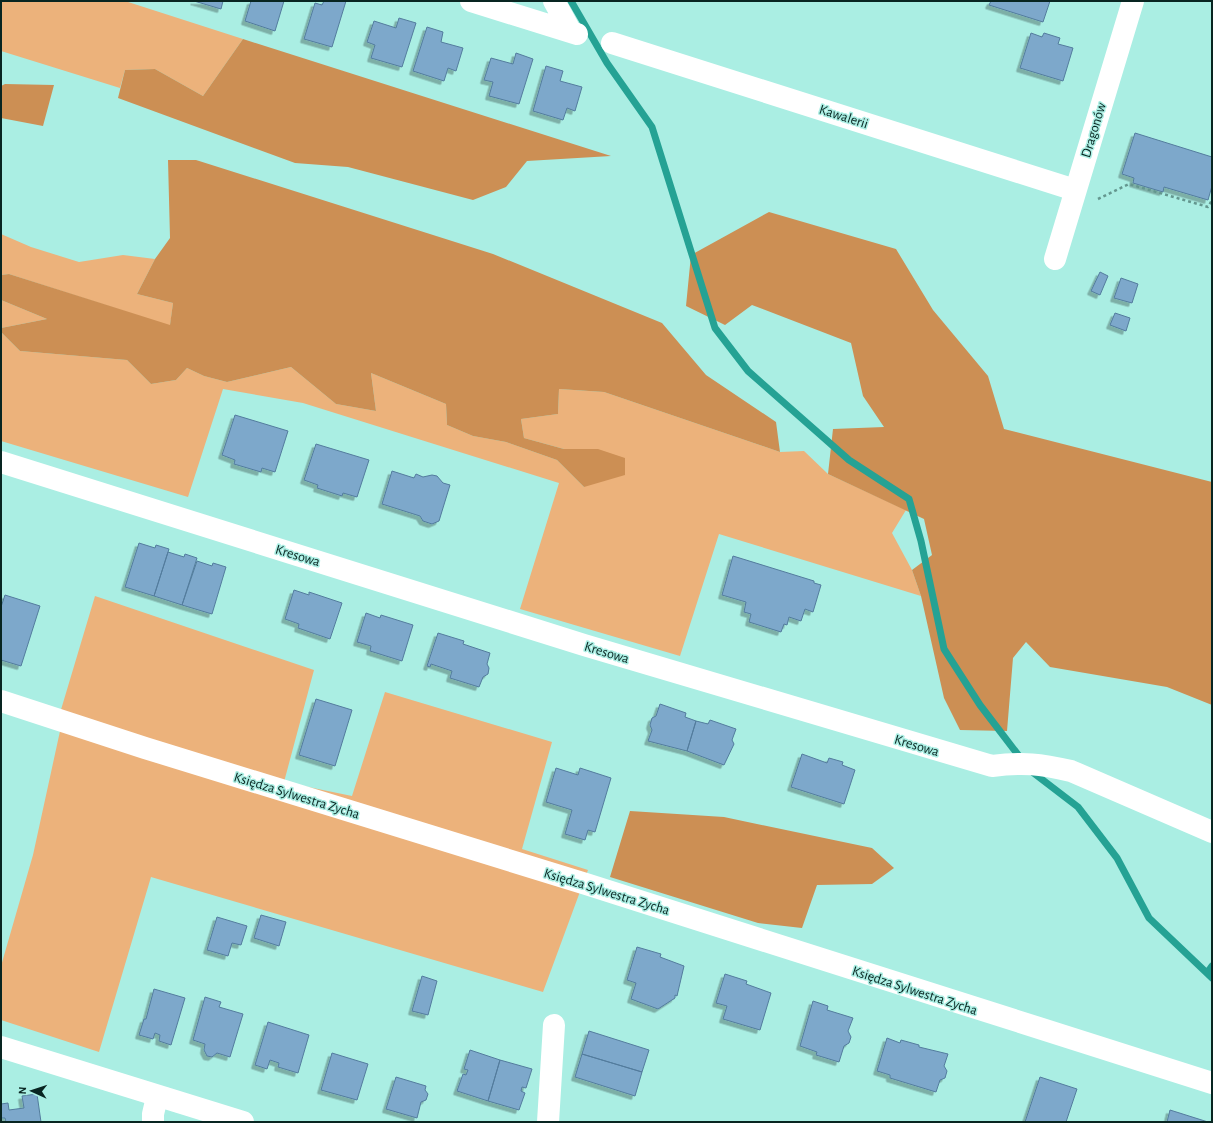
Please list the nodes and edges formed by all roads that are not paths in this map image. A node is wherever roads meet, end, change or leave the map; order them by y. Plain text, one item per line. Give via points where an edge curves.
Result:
1 (471, 1) edge
2 (554, 1) edge
3 (1133, 1) edge
4 (612, 43) dead end
5 (1075, 190) junction
6 (1055, 259) dead end
7 (1, 462) edge
8 (1, 701) edge
9 (1212, 832) edge
10 (554, 1025) dead end
11 (1, 1047) edge
12 (1212, 1083) edge
13 (158, 1096) junction
14 (153, 1122) edge
15 (243, 1122) edge
16 (548, 1122) edge

1 - 2 street via 574,33
3 - 5 street, Dragonów
4 - 5 street, Kawalerii
5 - 6 street, Dragonów
7 - 9 street, Kresowa via 584,645 992,766 1019,762 1071,771
8 - 12 street, Księdza Sylwestra Zycha
10 - 16 street
11 - 13 street
13 - 14 street
13 - 15 street

